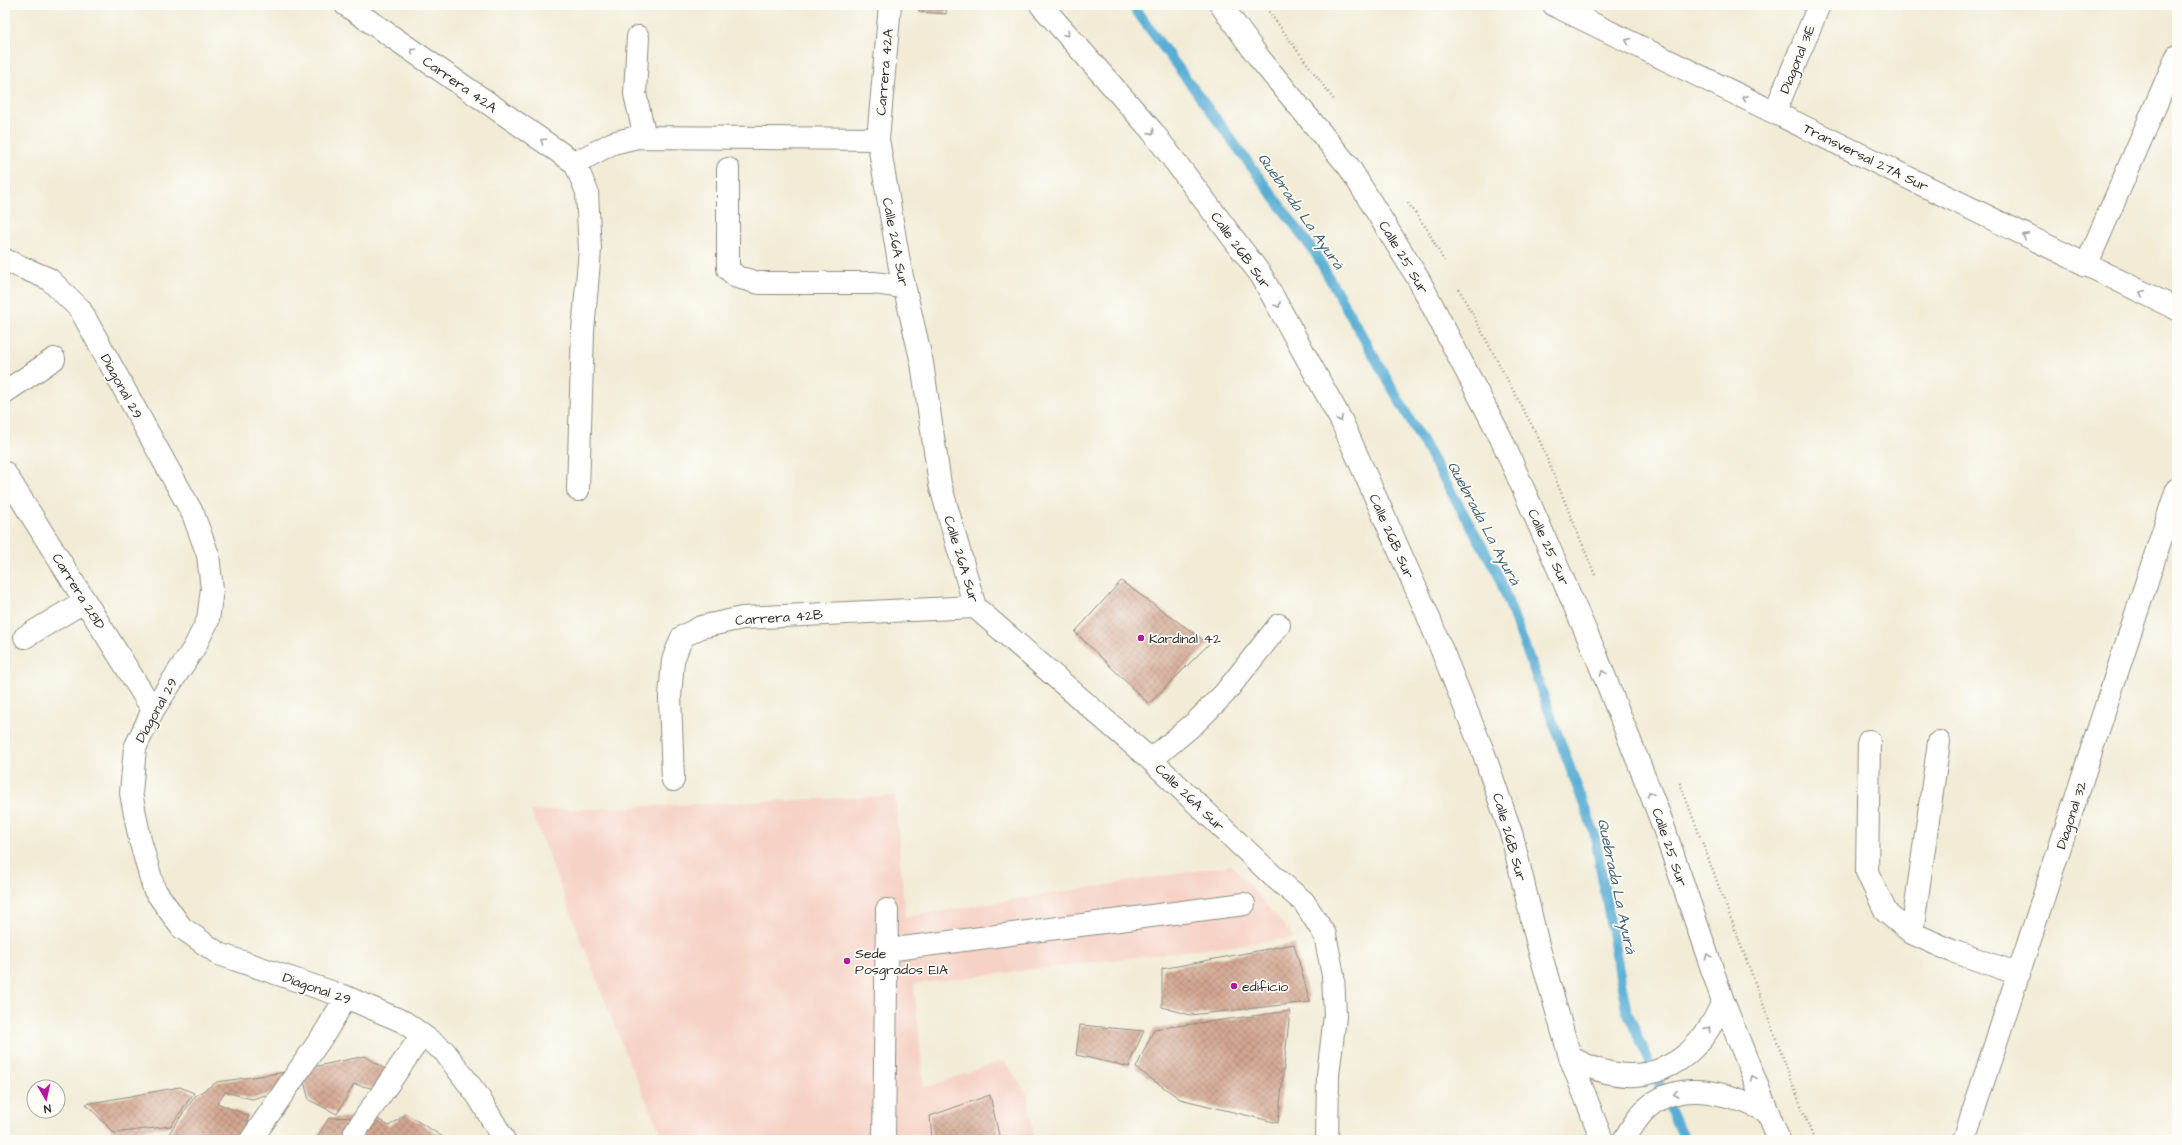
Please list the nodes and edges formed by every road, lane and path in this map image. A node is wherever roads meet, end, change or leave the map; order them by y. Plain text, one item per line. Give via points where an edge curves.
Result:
1 (346, 5) edge
2 (890, 5) edge
3 (1041, 5) edge
4 (1221, 5) edge
5 (1554, 5) edge
6 (1819, 5) edge
7 (638, 37) dead end
8 (2177, 56) edge
9 (1775, 112) junction
10 (645, 137) junction
11 (878, 139) junction
12 (575, 163) junction
13 (728, 169) dead end
14 (5, 260) edge
15 (2086, 266) junction
16 (904, 287) junction
17 (2177, 309) edge
18 (54, 359) dead end
19 (5, 392) edge
20 (5, 473) edge
21 (578, 490) dead end
22 (2177, 490) edge
23 (85, 601) junction
24 (975, 606) junction
25 (1279, 625) dead end
26 (25, 637) dead end
27 (153, 710) junction
28 (1870, 741) dead end
29 (1940, 742) dead end
30 (1151, 760) junction
31 (673, 780) dead end
32 (1244, 904) dead end
33 (887, 910) dead end
34 (1912, 933) junction
35 (887, 950) junction
36 (2018, 974) junction
37 (346, 997) junction
38 (1723, 1000) junction
39 (422, 1035) junction
40 (1570, 1057) junction
41 (1766, 1111) junction
42 (355, 1132) dead end
43 (1627, 1134) edge
44 (251, 1140) edge
45 (504, 1140) edge
46 (884, 1140) edge
47 (1327, 1140) edge
48 (1602, 1140) edge
49 (1779, 1140) edge
50 (1964, 1140) edge

12 -> 1 street, Carrera 42A
2 - 11 street, Carrera 42A
3 -> 40 street, Calle 26B Sur via 1152,131 1262,275 1342,422 1426,611 1484,754 1512,836 1538,945
38 -> 4 street, Calle 25 Sur via 1660,817 1599,662 1501,438 1420,280 1349,167 1260,59
9 -> 5 street, Transversal 27A Sur
6 - 9 street, Diagonal 31E
7 - 10 street via 635,94
8 - 15 street
15 -> 9 street, Transversal 27A Sur
10 - 11 street
10 - 12 street via 613,143
11 - 16 street, Calle 26A Sur
12 - 21 street via 587,192 590,250 583,331
13 - 16 street via 728,269 736,277 759,283 874,283
14 - 27 street, Diagonal 29 via 49,278 80,309 193,514 208,555 212,589 208,620 194,648
17 -> 15 street, Transversal 27A Sur
16 - 24 street, Calle 26A Sur via 922,363 940,484
18 - 19 street
20 - 23 street, Carrera 28D
22 - 36 street, Diagonal 32
23 - 26 street
23 - 27 street, Carrera 28D
24 - 30 street, Calle 26A Sur
24 - 31 street, Carrera 42B via 742,618 701,627 682,637 673,660 670,697
25 - 30 street via 1224,694
27 - 37 street, Diagonal 29 via 135,748 131,793 140,840 154,889 181,927 219,954
28 - 34 street via 1867,872 1886,912
29 - 34 street
30 - 47 street, Calle 26A Sur via 1273,876 1304,902 1325,934 1333,975 1335,1016 1328,1075
32 - 35 street
33 - 35 street
34 - 36 street via 1952,951
35 - 46 street
36 - 50 street, Diagonal 32
37 - 39 street, Diagonal 29 via 404,1022
37 - 44 street via 326,1031
40 -> 38 street via 1595,1070 1614,1074 1634,1076 1653,1073 1672,1065 1707,1032
41 -> 38 street, Calle 25 Sur
39 - 42 street
39 - 45 street, Diagonal 29 via 444,1051 478,1096
40 - 48 street, Calle 26B Sur
41 -> 43 street via 1738,1098 1690,1090 1666,1096 1646,1110
41 - 49 street, Calle 25 Sur

